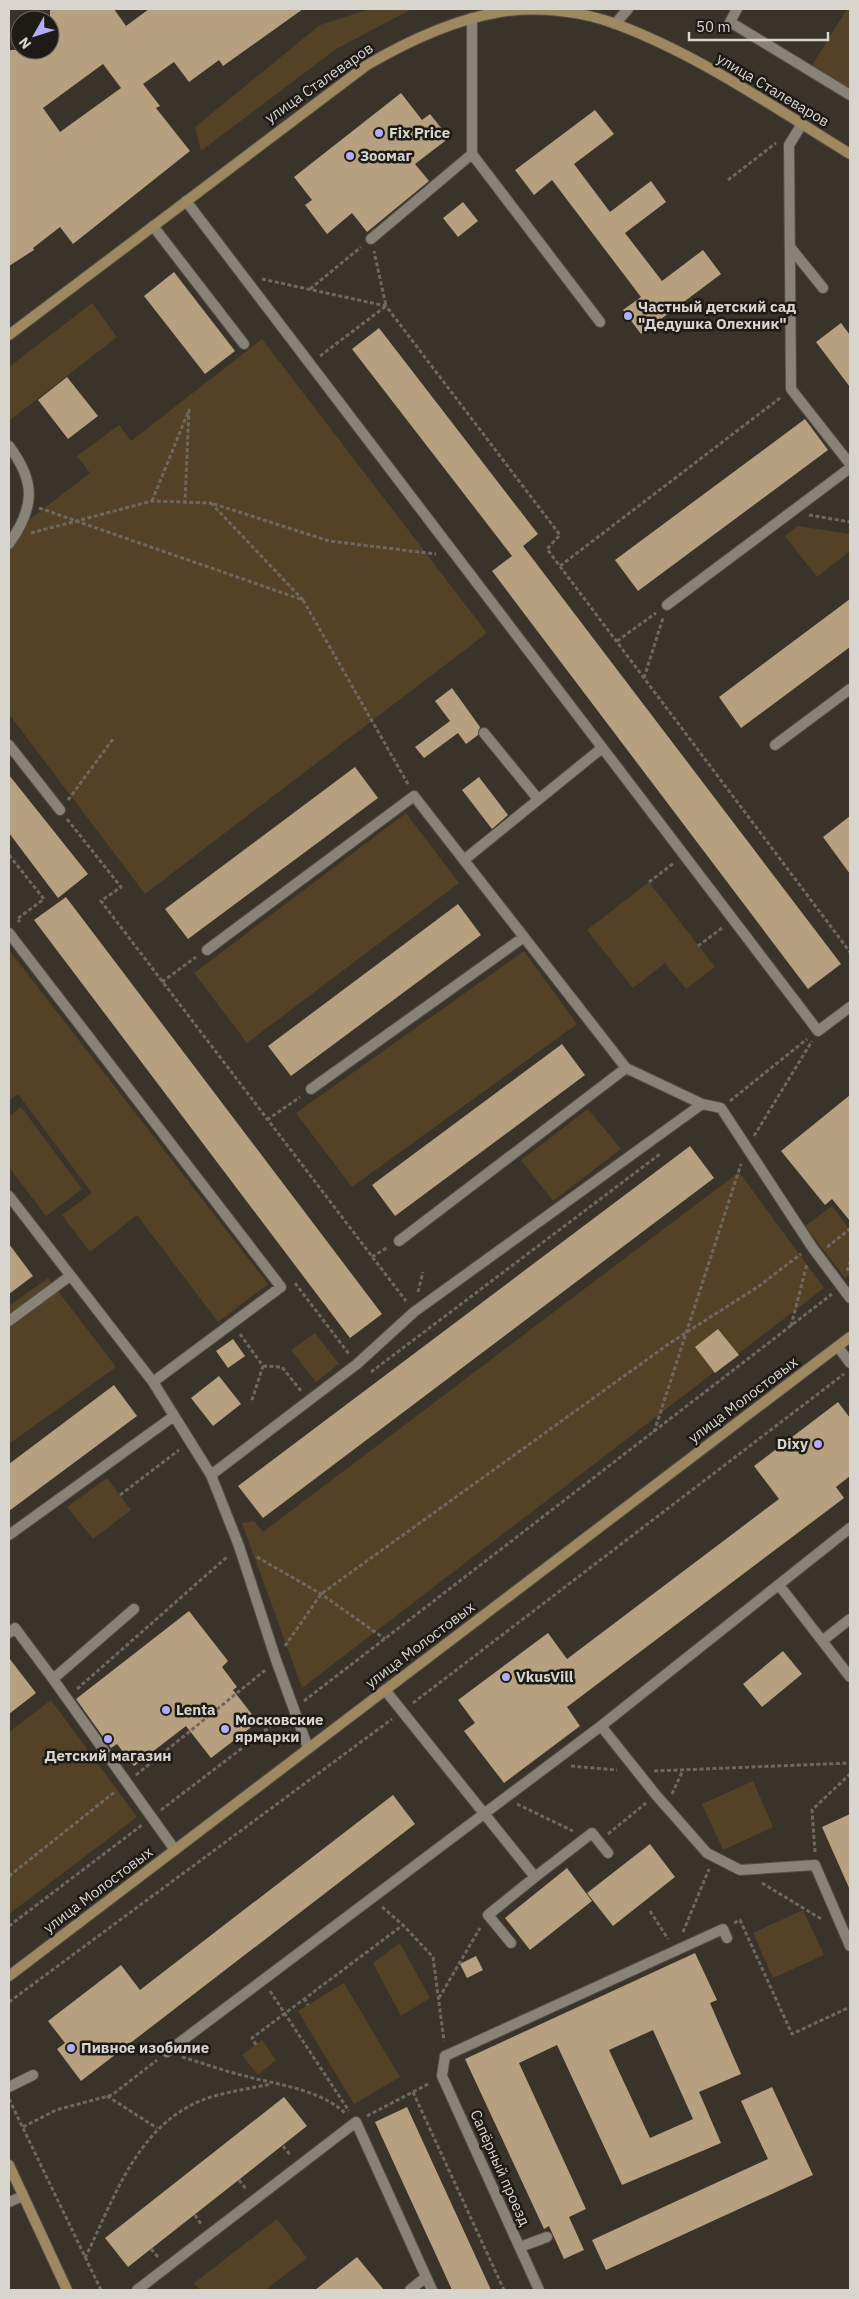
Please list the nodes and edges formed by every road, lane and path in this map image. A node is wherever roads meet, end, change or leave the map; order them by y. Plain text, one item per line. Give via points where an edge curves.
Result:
1 (628, 9) edge
2 (737, 9) edge
3 (472, 18) junction
4 (615, 24) junction
5 (850, 95) edge
6 (802, 124) junction
7 (781, 140) dead end
8 (472, 154) junction
9 (850, 154) edge
10 (728, 180) dead end
11 (186, 201) junction
12 (153, 226) junction
13 (371, 239) junction
14 (790, 247) junction
15 (242, 275) junction
16 (823, 288) dead end
17 (310, 290) junction
18 (386, 306) junction
19 (600, 322) dead end
20 (9, 335) edge
21 (244, 344) dead end
22 (309, 364) junction
23 (791, 389) junction
24 (9, 446) edge
25 (850, 464) edge
26 (850, 468) edge
27 (152, 501) junction
28 (185, 502) junction
29 (211, 503) junction
30 (29, 504) junction
31 (791, 512) junction
32 (76, 520) junction
33 (850, 522) edge
34 (10, 541) edge
35 (455, 556) junction
36 (560, 566) junction
37 (303, 600) junction
38 (666, 605) junction
39 (616, 641) junction
40 (644, 678) junction
41 (850, 688) edge
42 (484, 733) dead end
43 (113, 739) dead end
44 (9, 745) edge
45 (775, 745) dead end
46 (602, 748) junction
47 (414, 796) junction
48 (538, 800) junction
49 (60, 810) junction
50 (9, 855) edge
51 (684, 855) junction
52 (464, 860) junction
53 (649, 882) dead end
54 (733, 920) junction
55 (24, 927) dead end
56 (9, 933) edge
57 (524, 937) junction
58 (698, 946) dead end
59 (207, 950) joint
60 (850, 952) edge
61 (162, 982) junction
62 (850, 1007) edge
63 (818, 1031) junction
64 (626, 1068) junction
65 (311, 1089) joint
66 (702, 1104) junction
67 (721, 1108) junction
68 (267, 1120) junction
69 (746, 1149) junction
70 (666, 1150) dead end
71 (9, 1196) edge
72 (850, 1229) edge
73 (399, 1240) dead end
74 (815, 1250) junction
75 (70, 1276) junction
76 (290, 1277) dead end
77 (842, 1286) junction
78 (850, 1298) edge
79 (414, 1312) junction
80 (9, 1321) edge
81 (232, 1323) junction
82 (791, 1326) junction
83 (688, 1331) junction
84 (850, 1337) edge
85 (838, 1347) junction
86 (850, 1363) edge
87 (357, 1364) junction
88 (263, 1366) junction
89 (850, 1369) edge
90 (366, 1376) dead end
91 (153, 1382) junction
92 (308, 1401) junction
93 (251, 1403) dead end
94 (174, 1416) junction
95 (654, 1432) junction
96 (191, 1442) junction
97 (211, 1475) junction
98 (120, 1495) dead end
99 (850, 1528) edge
100 (9, 1536) edge
101 (239, 1546) junction
102 (779, 1585) junction
103 (321, 1594) junction
104 (134, 1609) dead end
105 (850, 1619) edge
106 (9, 1633) edge
107 (385, 1639) junction
108 (822, 1641) junction
109 (276, 1660) junction
110 (850, 1677) edge
111 (267, 1679) dead end
112 (53, 1680) junction
113 (385, 1690) junction
114 (66, 1699) junction
115 (293, 1709) junction
116 (278, 1711) dead end
117 (402, 1712) junction
118 (280, 1719) junction
119 (602, 1726) junction
120 (308, 1748) junction
121 (850, 1763) edge
122 (552, 1764) junction
123 (683, 1770) junction
124 (638, 1772) junction
125 (850, 1774) edge
126 (127, 1783) junction
127 (656, 1795) junction
128 (506, 1799) junction
129 (666, 1806) junction
130 (485, 1815) junction
131 (152, 1818) junction
132 (587, 1837) junction
133 (599, 1842) junction
134 (175, 1850) junction
135 (608, 1853) dead end
136 (714, 1857) junction
137 (815, 1865) junction
138 (740, 1870) junction
139 (9, 1876) edge
140 (535, 1877) junction
141 (372, 1899) junction
142 (650, 1911) dead end
143 (488, 1915) junction
144 (403, 1925) junction
145 (9, 1926) edge
146 (844, 1932) junction
147 (725, 1933) joint
148 (511, 1944) dead end
149 (850, 1946) edge
150 (675, 1950) junction
151 (9, 1976) edge
152 (263, 1980) junction
153 (304, 1998) junction
154 (439, 1998) junction
155 (9, 2002) edge
156 (308, 2005) dead end
157 (850, 2007) edge
158 (284, 2013) junction
159 (256, 2045) dead end
160 (167, 2052) junction
161 (445, 2056) junction
162 (33, 2075) dead end
163 (442, 2076) junction
164 (274, 2084) junction
165 (9, 2087) edge
166 (413, 2092) junction
167 (107, 2096) junction
168 (9, 2098) edge
169 (348, 2109) dead end
170 (356, 2122) junction
171 (23, 2127) junction
172 (157, 2128) junction
173 (9, 2165) edge
174 (23, 2196) junction
175 (9, 2202) edge
176 (547, 2238) dead end
177 (520, 2248) junction
178 (85, 2258) junction
179 (426, 2277) junction
180 (67, 2290) edge
181 (100, 2290) edge
182 (137, 2290) edge
183 (410, 2290) edge
184 (432, 2290) edge
185 (504, 2290) edge
186 (539, 2290) edge

1 - 4 street
2 - 5 street via 730,22
3 - 4 street, улица Сталеваров via 532,10 568,13
3 - 8 street
3 - 11 street, улица Сталеваров via 415,39 367,65
4 - 6 street, улица Сталеваров via 690,59
6 - 9 street, улица Сталеваров
6 - 14 street via 789,146
7 - 10 path
8 - 13 street
8 - 19 street
11 - 12 street, улица Сталеваров
11 - 15 street
12 - 20 street, улица Сталеваров
12 - 21 street
13 - 17 path
13 - 18 path
14 - 16 street
14 - 23 street
15 - 17 path
15 - 22 street
17 - 18 path
18 - 22 path
18 - 36 path via 560,534 547,548
22 - 35 street
23 - 25 street
23 - 36 path
24 - 30 street via 25,472 30,489
26 - 31 street
27 - 28 path
27 - 28 path via 188,410
27 - 32 path
28 - 29 path
29 - 35 path via 329,541
29 - 37 path
30 - 32 path
30 - 34 street
31 - 33 path
31 - 38 street
32 - 34 path
32 - 37 path
35 - 46 street
36 - 39 path
37 - 47 path
38 - 39 path
38 - 40 path
39 - 40 path
40 - 60 path
41 - 45 street
42 - 48 street
43 - 49 path
44 - 49 street
46 - 48 street
46 - 51 street
47 - 52 street
47 - 59 street
48 - 52 street
49 - 61 path via 121,887 101,901
50 - 55 path via 44,899 18,919
51 - 53 path
51 - 54 street
52 - 57 street
54 - 58 path
54 - 63 street
56 - 81 street via 281,1288
57 - 64 street
57 - 65 street
59 - 61 path
61 - 68 path
62 - 63 street
63 - 67 path
63 - 69 path
64 - 66 street
64 - 73 street
65 - 68 path
66 - 67 street
66 - 79 street
67 - 69 street
68 - 79 path
69 - 74 street
69 - 83 path
70 - 90 path
71 - 75 street
72 - 74 path
74 - 77 street
74 - 82 path
74 - 83 path
75 - 80 street
75 - 91 street
76 - 87 path
77 - 78 street
77 - 82 path
79 - 87 street
81 - 88 path
81 - 91 street
82 - 95 path
83 - 95 path
83 - 103 path
84 - 85 street, улица Молостовых
85 - 86 street
85 - 113 street, улица Молостовых
87 - 92 street
88 - 92 path via 282,1367
88 - 93 path
89 - 117 path
91 - 94 street
92 - 97 street
94 - 96 street
94 - 100 street
95 - 107 path
96 - 97 street
96 - 98 path
97 - 101 street
99 - 102 street
101 - 103 path
101 - 109 street
101 - 114 path
102 - 108 street
102 - 119 street
103 - 107 path
103 - 109 path
104 - 112 street
105 - 108 street
106 - 112 street via 16,1628
107 - 115 path
108 - 110 street
109 - 115 street
111 - 126 path via 264,1671
112 - 114 street
113 - 117 street
113 - 120 street, улица Молостовых
114 - 126 street
115 - 118 path
115 - 120 street
116 - 118 path
117 - 130 street
117 - 155 path
118 - 131 path
119 - 122 street
119 - 124 street
120 - 134 street, улица Молостовых
121 - 123 path
122 - 124 path
122 - 128 street
123 - 124 path
123 - 129 path
124 - 127 street
125 - 137 path via 812,1810
126 - 131 street
126 - 139 path
127 - 129 street
127 - 133 path
128 - 130 street
128 - 132 path
129 - 136 street
130 - 140 street
130 - 141 street
131 - 134 street
131 - 145 path
132 - 133 street via 592,1833
132 - 140 street
133 - 135 street
134 - 151 street, улица Молостовых
136 - 138 street
136 - 150 path
137 - 138 street
137 - 146 street
138 - 146 path
140 - 143 street
141 - 144 path
141 - 152 street
142 - 150 path
143 - 148 street
143 - 154 path
144 - 153 path
144 - 154 path via 433,1957
146 - 149 street
147 - 150 street
147 - 157 path via 740,1920 792,2034
150 - 161 street
152 - 158 path
152 - 160 street
153 - 156 path
153 - 158 path
154 - 161 path
158 - 159 path via 252,2038
158 - 169 path
160 - 164 path
160 - 167 path
161 - 163 street
162 - 165 street
163 - 166 path
163 - 177 street, Сапёрный проезд
164 - 170 path via 336,2105
164 - 172 path via 213,2096
166 - 170 path
166 - 185 path
167 - 171 path via 56,2110
167 - 172 path
168 - 171 path
170 - 179 street
170 - 182 street
171 - 178 path
172 - 178 path via 131,2162
173 - 174 street
174 - 175 street
174 - 180 street
176 - 177 street
177 - 186 street, Сапёрный проезд
178 - 181 path
179 - 183 street
179 - 184 street

